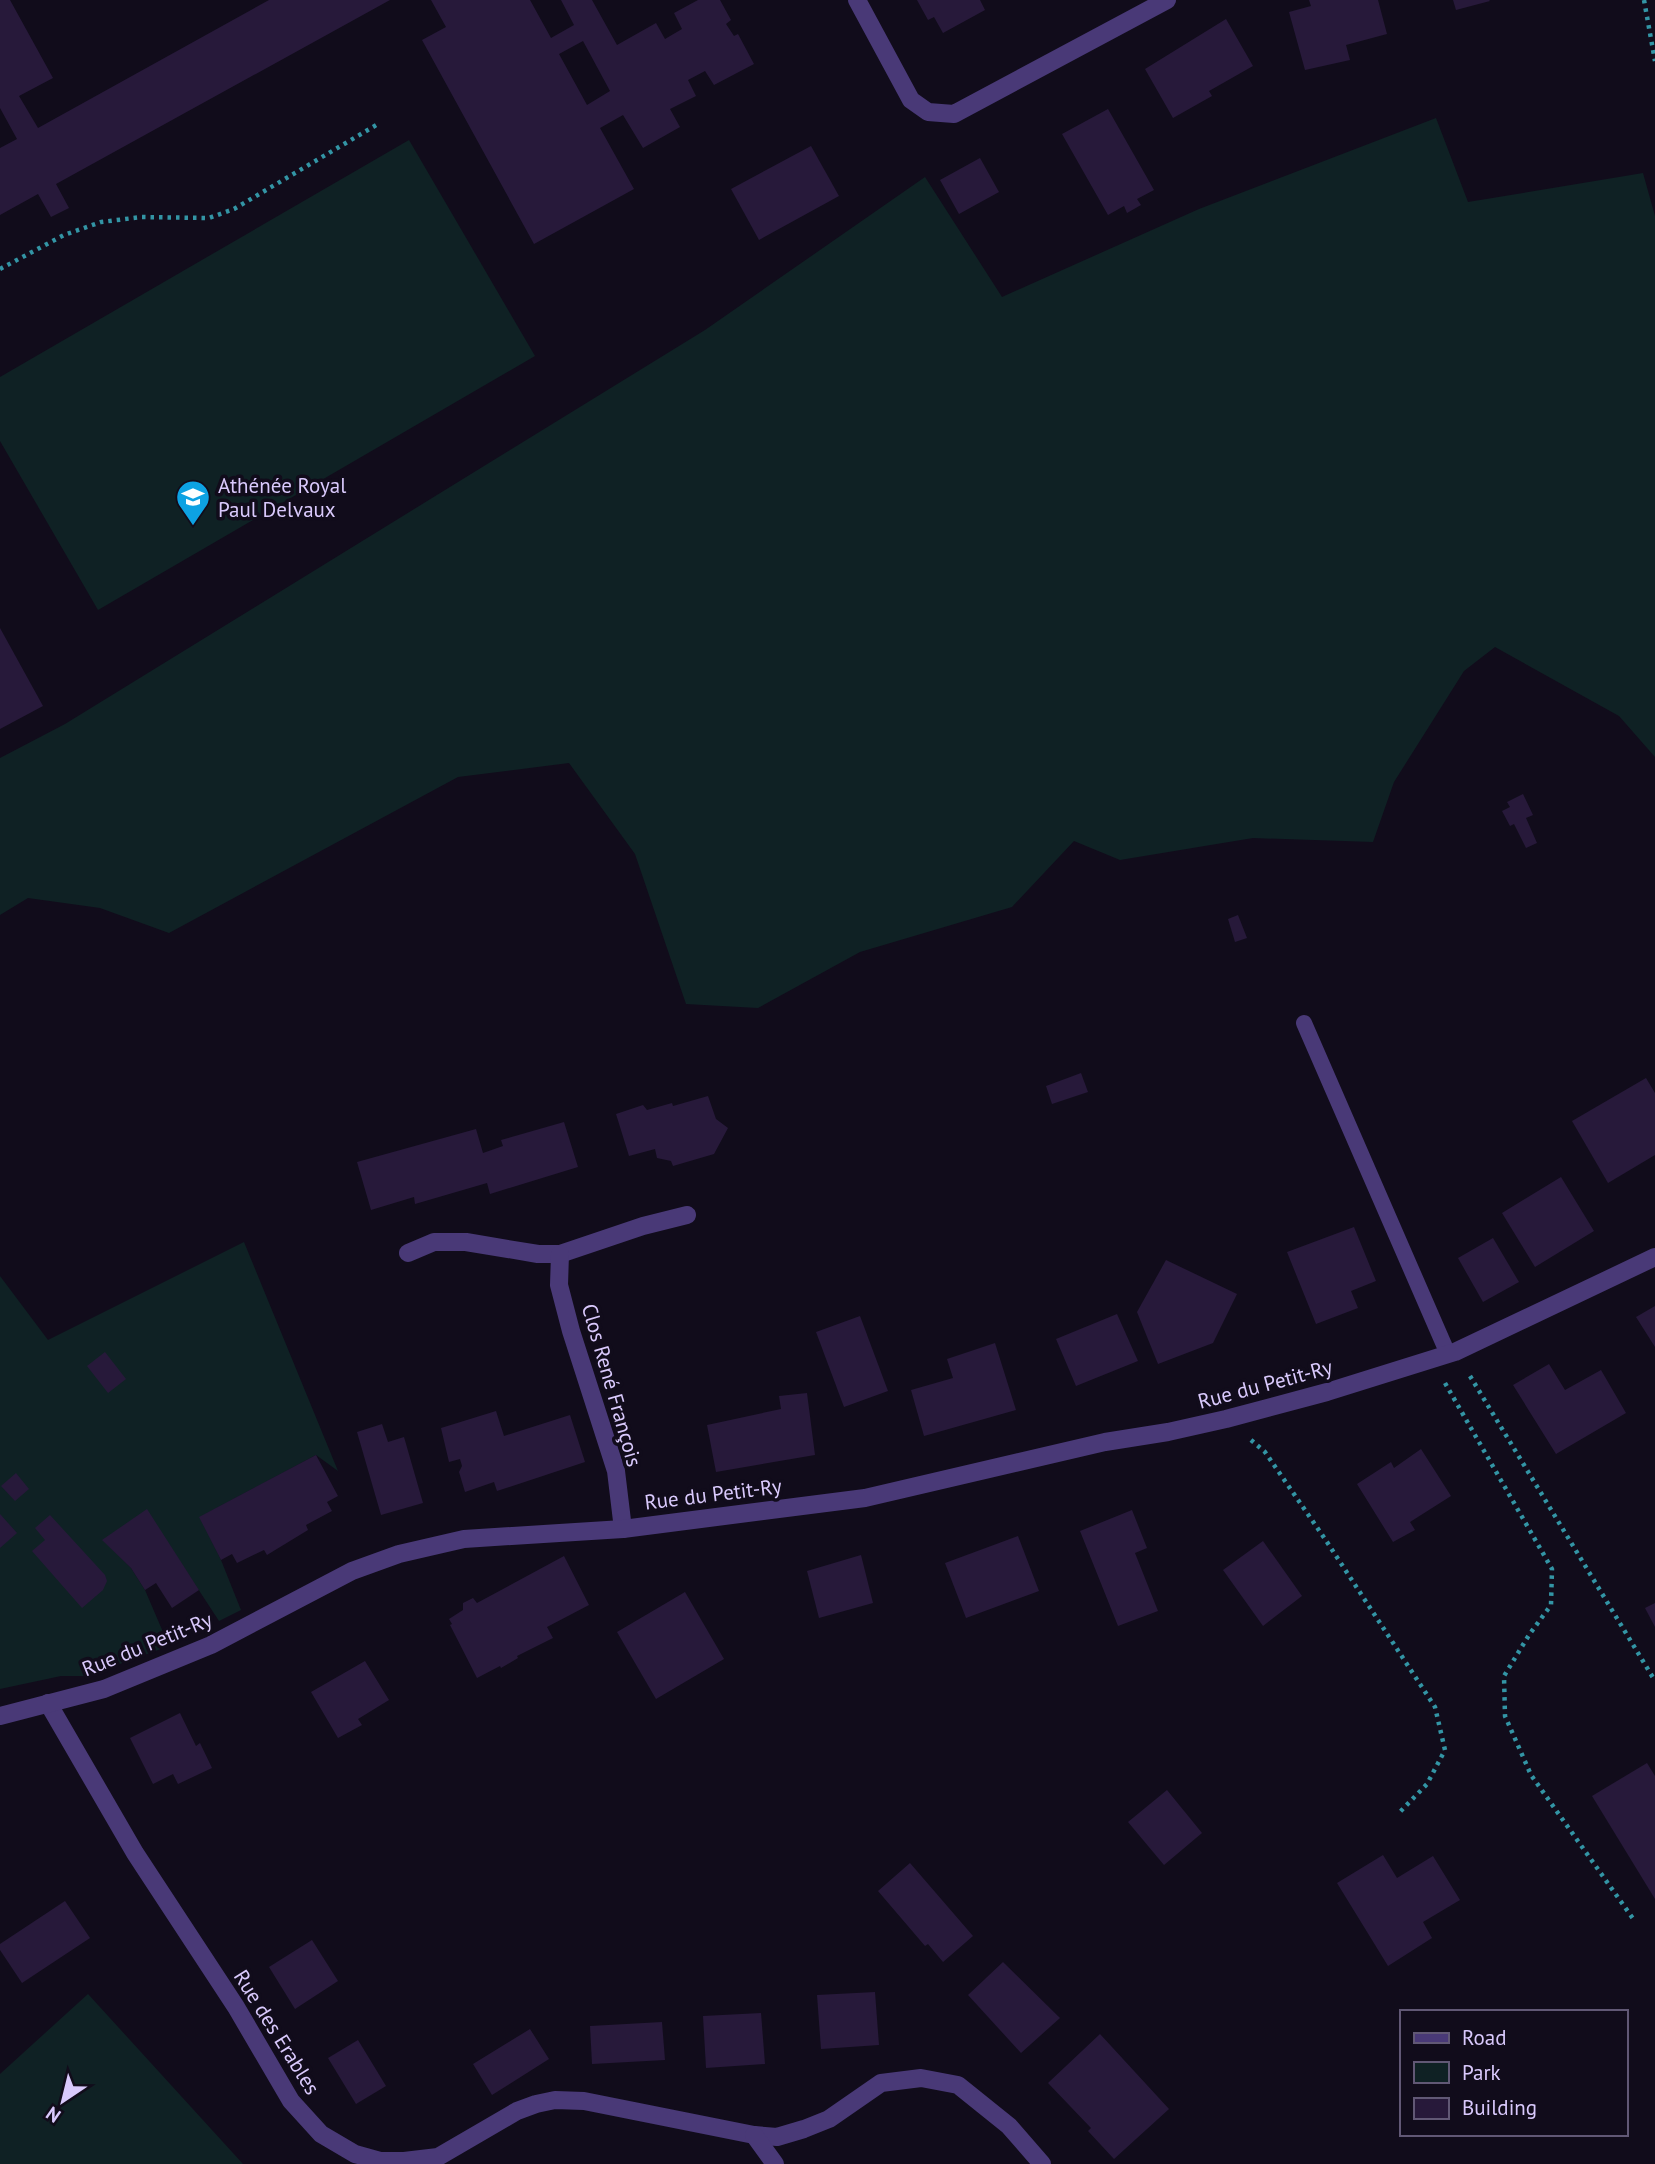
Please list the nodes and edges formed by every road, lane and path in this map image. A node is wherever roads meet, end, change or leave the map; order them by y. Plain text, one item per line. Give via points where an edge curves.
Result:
1 (857, 0) edge
2 (1167, 0) edge
3 (1644, 0) edge
4 (1655, 61) edge
5 (379, 124) dead end
6 (0, 269) edge
7 (1304, 1023) dead end
8 (687, 1214) dead end
9 (408, 1252) dead end
10 (560, 1254) junction
11 (1655, 1257) edge
12 (1445, 1355) junction
13 (1226, 1419) junction
14 (623, 1529) junction
15 (1655, 1681) edge
16 (48, 1703) junction
17 (0, 1716) edge
18 (1399, 1813) dead end
19 (1634, 1920) dead end
20 (754, 2135) junction
21 (775, 2164) edge
22 (1042, 2164) edge

1 - 2 street via 911,100 928,112 954,114
3 - 4 path
5 - 6 path via 234,209 209,218 101,222 64,235
7 - 12 lane
8 - 10 street
9 - 10 street via 435,1242 456,1242
10 - 14 street, Clos René François via 559,1285 616,1471
11 - 12 street, Rue du Petit-Ry
12 - 13 street, Rue du Petit-Ry
12 - 15 path
12 - 19 path via 1552,1569 1552,1605 1504,1676 1505,1716 1531,1775
13 - 14 street, Rue du Petit-Ry via 865,1497
13 - 18 path via 1265,1452 1435,1707 1445,1751 1427,1784
14 - 16 street, Rue du Petit-Ry via 464,1539 399,1554 352,1571 211,1645 104,1689
16 - 17 street, Rue du Petit-Ry
16 - 20 street, Rue des Erables via 135,1853 291,2101 335,2144 380,2161 438,2157 517,2111 555,2100 584,2101
20 - 21 street
20 - 22 street, Rue des Erables via 777,2137 804,2129 829,2119 881,2084 920,2078 958,2085 1009,2126

